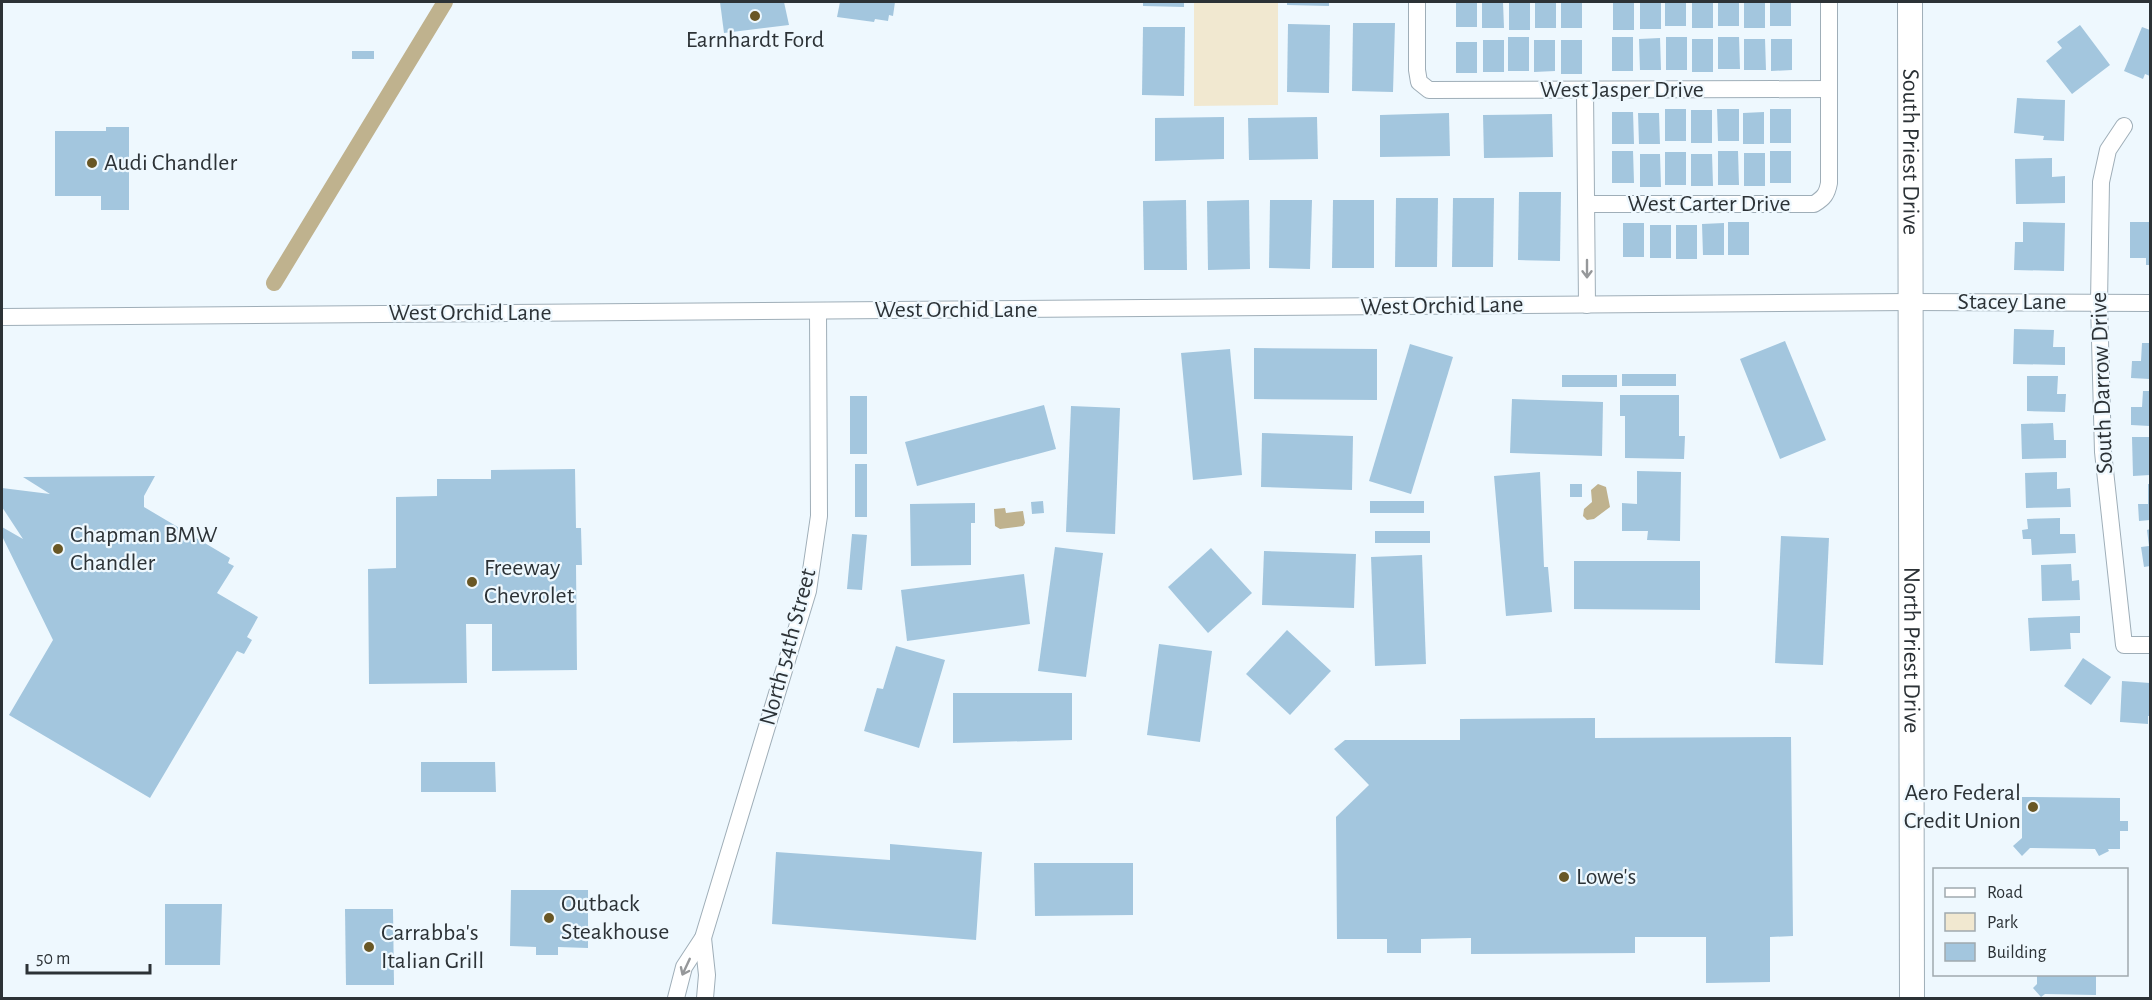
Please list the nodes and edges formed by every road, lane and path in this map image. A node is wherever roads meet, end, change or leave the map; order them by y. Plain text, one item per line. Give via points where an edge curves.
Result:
1 (1417, 2) edge
2 (1829, 2) edge
3 (1910, 2) edge
4 (1828, 89) junction
5 (1585, 90) junction
6 (2124, 126) dead end
7 (1587, 204) junction
8 (1910, 302) junction
9 (2099, 303) junction
10 (2151, 303) edge
11 (1587, 305) junction
12 (818, 311) junction
13 (2, 317) edge
14 (2151, 645) edge
15 (703, 938) junction
16 (676, 999) edge
17 (705, 999) edge
18 (1912, 999) edge

1 - 5 street, West Jasper Drive via 1419,82 1429,90
2 - 4 street
3 - 8 main road, South Priest Drive
4 - 5 street, West Jasper Drive
4 - 7 street, West Carter Drive via 1827,194 1814,204
5 - 7 street
6 - 9 street, South Darrow Drive via 2108,150 2101,182
7 -> 11 street
8 - 9 street, Stacey Lane
8 - 11 street, West Orchid Lane
8 - 18 main road, North Priest Drive
9 - 10 street, Stacey Lane
9 - 14 street, South Darrow Drive via 2103,452 2124,645
11 - 12 street, West Orchid Lane
12 - 13 street, West Orchid Lane
12 - 15 street, North 54th Street via 819,516 807,591
15 -> 16 street, North 54th Street via 684,967
15 - 17 street, North 54th Street

